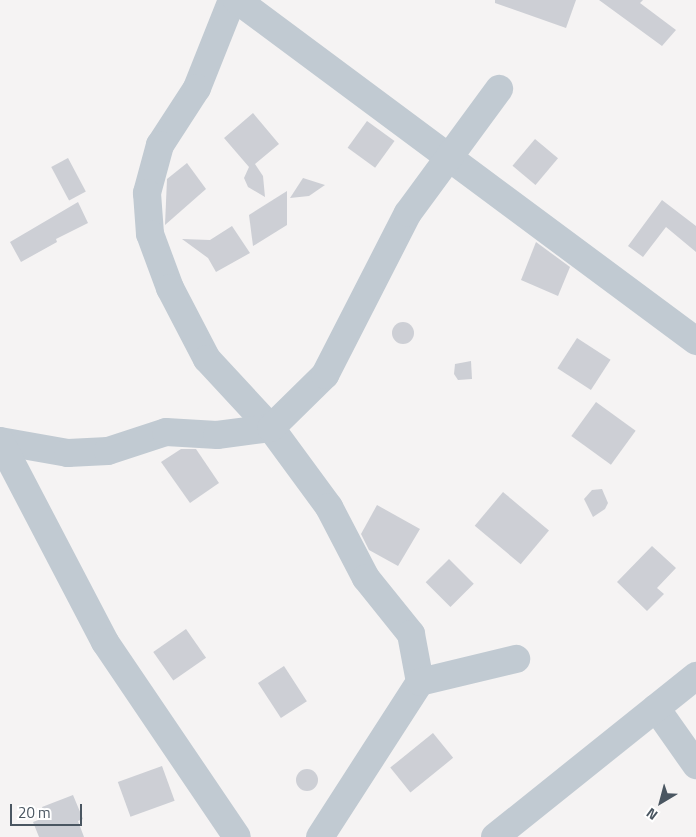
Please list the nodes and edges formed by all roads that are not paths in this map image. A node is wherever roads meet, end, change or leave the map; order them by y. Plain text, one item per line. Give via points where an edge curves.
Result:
1 (232, 0) edge
2 (237, 0) edge
3 (499, 89) dead end
4 (448, 159) junction
5 (696, 341) edge
6 (271, 428) junction
7 (0, 441) edge
8 (516, 659) dead end
9 (694, 680) edge
10 (420, 682) junction
11 (656, 708) junction
12 (696, 765) edge
13 (237, 837) edge
14 (320, 837) edge
15 (495, 837) edge

1 - 6 street via 197,88 160,145 146,193 150,234 170,288 207,359
2 - 4 street
3 - 4 street
4 - 5 street
4 - 6 street via 408,213 325,375
6 - 7 street via 217,435 166,432 108,451 68,453
6 - 10 street via 329,507 366,578 411,634
7 - 13 street via 105,642
8 - 10 street
9 - 11 street
10 - 14 street
11 - 12 street
11 - 15 street

